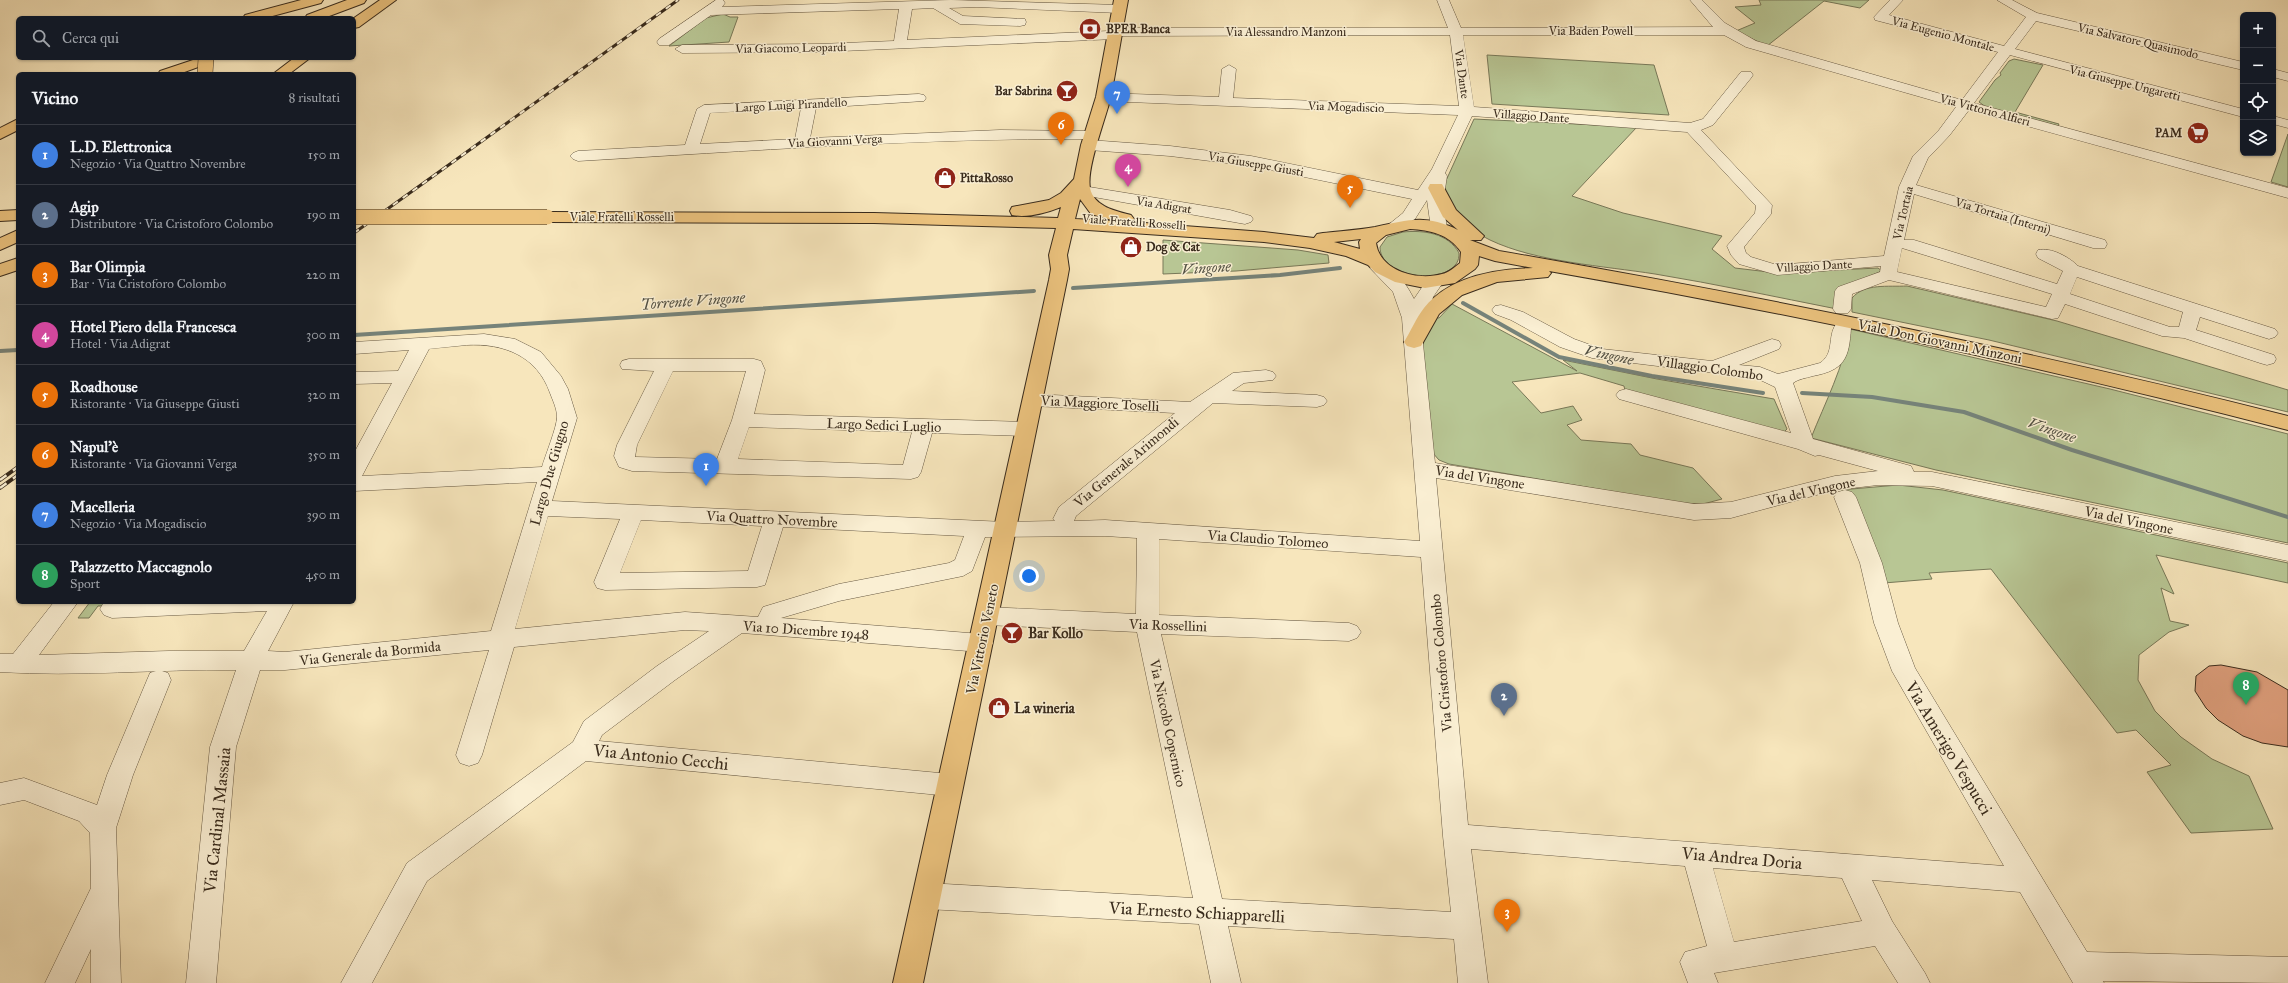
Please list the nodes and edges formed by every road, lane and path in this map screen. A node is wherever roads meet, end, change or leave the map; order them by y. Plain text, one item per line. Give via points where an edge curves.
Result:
1 (316, 0) edge
2 (359, 0) edge
3 (389, 0) edge
4 (723, 0) edge
5 (1058, 0) edge
6 (1443, 0) edge
7 (1696, 0) edge
8 (1897, 0) edge
9 (2003, 0) edge
10 (935, 4) junction
11 (1120, 4) edge
12 (906, 5) junction
13 (1074, 7) junction
14 (709, 11) junction
15 (257, 16) edge
16 (317, 16) edge
17 (2033, 16) junction
18 (1020, 22) dead end
19 (356, 23) edge
20 (1456, 31) junction
21 (1726, 31) junction
22 (1115, 34) junction
23 (664, 42) dead end
24 (900, 45) junction
25 (682, 49) dead end
26 (2006, 52) junction
27 (300, 60) edge
28 (202, 65) edge
29 (2240, 65) edge
30 (1229, 69) dead end
31 (173, 72) edge
32 (283, 72) edge
33 (1746, 75) dead end
34 (2276, 75) edge
35 (2288, 77) edge
36 (1103, 97) junction
37 (919, 98) dead end
38 (1226, 102) junction
39 (809, 104) junction
40 (1965, 105) junction
41 (1467, 111) junction
42 (2240, 112) edge
43 (16, 118) edge
44 (2276, 121) edge
45 (0, 122) edge
46 (2288, 124) edge
47 (16, 125) edge
48 (1691, 128) junction
49 (16, 133) edge
50 (0, 134) edge
51 (16, 136) edge
52 (0, 140) edge
53 (1090, 140) junction
54 (802, 143) junction
55 (691, 149) junction
56 (578, 156) dead end
57 (1079, 187) junction
58 (1907, 187) junction
59 (1429, 192) junction
60 (2288, 193) edge
61 (997, 214) junction
62 (356, 217) edge
63 (891, 219) junction
64 (922, 219) junction
65 (1245, 219) dead end
66 (1071, 220) junction
67 (1129, 223) junction
68 (1396, 225) junction
69 (1439, 228) junction
70 (1376, 232) junction
71 (16, 236) edge
72 (1908, 244) dead end
73 (2099, 244) dead end
74 (0, 245) edge
75 (1467, 245) junction
76 (1065, 248) junction
77 (2044, 254) dead end
78 (16, 263) edge
79 (1375, 264) junction
80 (1890, 267) junction
81 (1562, 269) junction
82 (2072, 270) junction
83 (0, 271) edge
84 (1464, 271) junction
85 (1435, 281) junction
86 (2061, 294) junction
87 (1842, 309) dead end
88 (2193, 309) junction
89 (1501, 310) dead end
90 (1842, 328) dead end
91 (2186, 333) junction
92 (2270, 333) dead end
93 (1414, 342) junction
94 (422, 344) junction
95 (1772, 345) dead end
96 (356, 348) edge
97 (2267, 359) dead end
98 (666, 364) junction
99 (629, 365) dead end
100 (1716, 367) junction
101 (405, 376) junction
102 (1266, 376) dead end
103 (356, 378) edge
104 (1784, 383) junction
105 (1626, 395) dead end
106 (1032, 400) junction
107 (1317, 401) dead end
108 (1200, 402) junction
109 (742, 420) junction
110 (2288, 423) edge
111 (924, 426) junction
112 (1026, 429) junction
113 (1805, 444) junction
114 (725, 466) junction
115 (356, 468) edge
116 (1426, 469) junction
117 (550, 474) junction
118 (1932, 479) junction
119 (356, 484) edge
120 (1851, 489) junction
121 (539, 508) junction
122 (633, 513) junction
123 (775, 518) junction
124 (1064, 519) junction
125 (1105, 528) junction
126 (977, 529) junction
127 (1005, 530) junction
128 (1148, 532) junction
129 (1431, 550) junction
130 (2288, 554) edge
131 (65, 604) edge
132 (116, 604) edge
133 (223, 604) edge
134 (282, 604) edge
135 (987, 616) junction
136 (738, 624) junction
137 (1147, 624) junction
138 (765, 625) junction
139 (1349, 632) dead end
140 (502, 640) junction
141 (981, 643) junction
142 (251, 660) junction
143 (9, 664) edge
144 (159, 680) dead end
145 (582, 750) junction
146 (469, 755) dead end
147 (950, 785) junction
148 (0, 794) edge
149 (103, 828) junction
150 (1456, 836) junction
151 (1696, 854) junction
152 (1851, 867) junction
153 (2028, 880) junction
154 (105, 889) junction
155 (927, 896) junction
156 (1209, 913) junction
157 (1467, 926) junction
158 (1882, 931) junction
159 (1724, 956) junction
160 (2288, 971) edge
161 (2084, 975) edge
162 (60, 983) edge
163 (106, 983) edge
164 (202, 983) edge
165 (356, 983) edge
166 (908, 983) edge
167 (1226, 983) edge
168 (1473, 983) edge
169 (1703, 983) edge
170 (1915, 983) edge

1 - 15 main road
2 - 16 main road
3 - 19 main road
4 - 14 street
5 - 13 street
6 - 20 street, Via Dante
7 - 21 street, Via Vittorio Alfieri via 1704,12
8 - 26 street, Via Eugenio Montale via 1880,17
9 - 17 street
10 - 12 street
10 - 13 street via 1005,3
10 - 18 street via 960,20
11 - 13 street
11 - 22 main road
12 - 14 street
12 - 24 street
14 - 23 street
17 - 26 street, Via Tortaia
17 - 29 street, Via Salvatore Quasimodo
20 - 21 street, Via Baden Powell
20 - 22 street, Via Alessandro Manzoni
20 - 41 street, Via Dante
21 - 40 street, Via Vittorio Alfieri via 1751,44
22 - 24 street, Via Giacomo Leopardi
22 - 36 main road
24 - 25 street, Via Giacomo Leopardi
26 - 40 street, Via Tortaia
26 - 42 street, Via Giuseppe Ungaretti
27 - 32 main road
28 - 31 main road
30 - 38 street
33 - 48 street, Villaggio Dante via 1708,122
34 - 35 street
36 - 38 street, Via Mogadiscio
36 - 53 main road
37 - 39 street, Largo Luigi Pirandello
38 - 41 street, Via Mogadiscio
39 - 54 street
39 - 55 street, Largo Luigi Pirandello via 704,110
40 - 58 street, Via Tortaia via 1944,133 1921,156
40 - 60 street, Via Vittorio Alfieri
41 - 48 street, Villaggio Dante
41 - 59 street, Via Dante
43 - 45 main road
44 - 46 street
47 - 50 main road
48 - 80 street, Villaggio Dante via 1764,205 1762,214 1735,246 1740,256 1761,267 1777,270
49 - 52 main road
51 - 52 main road
53 - 54 street, Via Giovanni Verga via 1000,134
53 - 57 main road
53 - 59 street, Via Giuseppe Giusti via 1251,160
54 - 55 street, Via Giovanni Verga
55 - 56 street, Via Giovanni Verga
57 - 61 main road via 1065,200 1054,205
57 - 65 street, Via Adigrat
57 - 66 main road
57 - 67 main road via 1097,210
58 - 73 street, Via Tortaia (Interni)
58 - 80 street, Via Tortaia
59 - 68 street, Via Dante via 1409,216
59 - 69 street, Via Dante
59 - 81 main road via 1448,213 1474,235 1502,248
61 - 63 main road, Viale Fratelli Rosselli via 950,214
61 - 66 main road, Viale Fratelli Rosselli
62 - 63 main road, Viale Fratelli Rosselli, bridge
63 - 64 main road, Viale Fratelli Rosselli
64 - 66 main road, Viale Fratelli Rosselli
64 - 76 main road via 1035,227 1051,233
66 - 67 main road, Viale Fratelli Rosselli
66 - 76 main road
67 - 70 main road, Viale Fratelli Rosselli via 1316,238 1343,238
67 - 76 main road via 1084,236
67 - 79 main road, Viale Fratelli Rosselli via 1319,244 1359,254
68 - 69 main road, Viale Fratelli Rosselli
68 - 70 main road, Viale Fratelli Rosselli
69 - 75 main road, Viale Don Giovanni Minzoni
70 - 79 main road via 1367,245 1367,252
71 - 74 main road
72 - 86 street
75 - 81 main road, Viale Don Giovanni Minzoni via 1495,256
75 - 84 main road via 1471,259
76 - 106 main road, Via Vittorio Veneto
77 - 82 street via 2067,264
78 - 83 main road
79 - 85 main road, Viale Fratelli Rosselli via 1404,279
79 - 93 street, Via Cristoforo Colombo via 1395,281 1405,296
80 - 86 street via 2052,314
80 - 87 street via 1844,290
81 - 84 main road, Viale Don Giovanni Minzoni via 1512,266
81 - 93 main road via 1498,276 1460,287 1431,311
81 - 110 main road, Viale Don Giovanni Minzoni via 1749,300 1955,343 2186,396
82 - 86 street
82 - 88 street
84 - 85 main road, Viale Don Giovanni Minzoni
85 - 93 street, Via Cristoforo Colombo via 1422,298
86 - 91 street via 2168,332
88 - 91 street
88 - 92 street
89 - 100 street, Villaggio Colombo via 1567,343 1599,354
90 - 104 street via 1838,358 1830,366 1818,371 1795,374 1785,378
91 - 97 street
93 - 116 street, Via Cristoforo Colombo
94 - 96 street, Largo Due Giugno
94 - 101 street
94 - 117 street, Largo Due Giugno via 492,340 519,347 535,356 553,376 563,398 567,418
95 - 100 street
98 - 99 street
98 - 109 street via 754,365 756,370
98 - 114 street via 627,445 624,456 626,462 645,465
100 - 104 street, Villaggio Colombo via 1760,373
101 - 103 street
101 - 115 street
102 - 108 street, Via Generale Arimondi via 1240,377
104 - 113 street
105 - 113 street
106 - 108 street, Via Maggiore Toselli
106 - 112 main road, Via Vittorio Veneto
107 - 108 street, Via Maggiore Toselli via 1217,396
108 - 124 street, Via Generale Arimondi via 1067,512
109 - 111 street, Largo Sedici Luglio
109 - 114 street
111 - 112 street, Largo Sedici Luglio
111 - 114 street via 911,472
112 - 127 main road, Via Vittorio Veneto
113 - 118 street
113 - 120 street via 1830,458
116 - 120 street, Via del Vingone via 1694,512 1731,510 1835,483
116 - 129 street, Via Cristoforo Colombo
117 - 119 street
117 - 121 street, Largo Due Giugno
118 - 120 street, Via del Vingone via 1878,478
118 - 130 street, Via del Vingone
120 - 153 street, Via Amerigo Vespucci via 1886,623 1904,671
121 - 122 street, Via Quattro Novembre
121 - 140 street, Largo Due Giugno
122 - 123 street, Via Quattro Novembre
122 - 123 street via 605,582 757,579
123 - 126 street, Via Quattro Novembre
124 - 125 street, Via Claudio Tolomeo
124 - 127 street, Via Claudio Tolomeo via 1023,517
125 - 127 street, Via Claudio Tolomeo
125 - 128 street, Via Claudio Tolomeo
126 - 127 street, Via Quattro Novembre
126 - 138 street via 964,565 955,570 854,588 800,601 771,613
127 - 135 main road, Via Vittorio Veneto
128 - 129 street, Via Claudio Tolomeo
128 - 137 street, Via Niccolò Copernico
129 - 150 street, Via Cristoforo Colombo
131 - 143 street
132 - 133 street via 112,609
134 - 142 street
135 - 137 street, Via Rossellini
135 - 141 main road, Via Vittorio Veneto
136 - 138 street, Via 10 Dicembre 1948
136 - 140 street, Via Generale da Bormida via 685,621
136 - 145 street, Via 10 Dicembre 1948 via 666,673 593,728
137 - 139 street, Via Rossellini
137 - 156 street, Via Niccolò Copernico
138 - 141 street, Via 10 Dicembre 1948
140 - 142 street, Via Generale da Bormida via 285,661
140 - 146 street, Largo Due Giugno
141 - 147 main road, Via Vittorio Veneto
142 - 143 street, Via Generale da Bormida
142 - 164 street, Via Cardinal Massaia via 223,747
144 - 149 street via 120,775
145 - 147 street, Via Antonio Cecchi
145 - 165 street, Via Antonio Cecchi via 417,872
147 - 155 main road, Via Vittorio Veneto
148 - 149 street via 24,789 88,813
149 - 154 street
150 - 151 street, Via Andrea Doria
150 - 157 street, Via Cristoforo Colombo
151 - 152 street, Via Andrea Doria
151 - 159 street
152 - 153 street, Via Andrea Doria
152 - 158 street
153 - 161 street, Via Amerigo Vespucci
154 - 162 street
154 - 163 street
155 - 156 street, Via Ernesto Schiapparelli
155 - 166 main road, Via Vittorio Veneto
156 - 157 street, Via Ernesto Schiapparelli
156 - 167 street, Via Niccolò Copernico
157 - 168 street, Via Cristoforo Colombo
158 - 159 street
158 - 170 street
159 - 169 street via 1695,962
160 - 161 street

